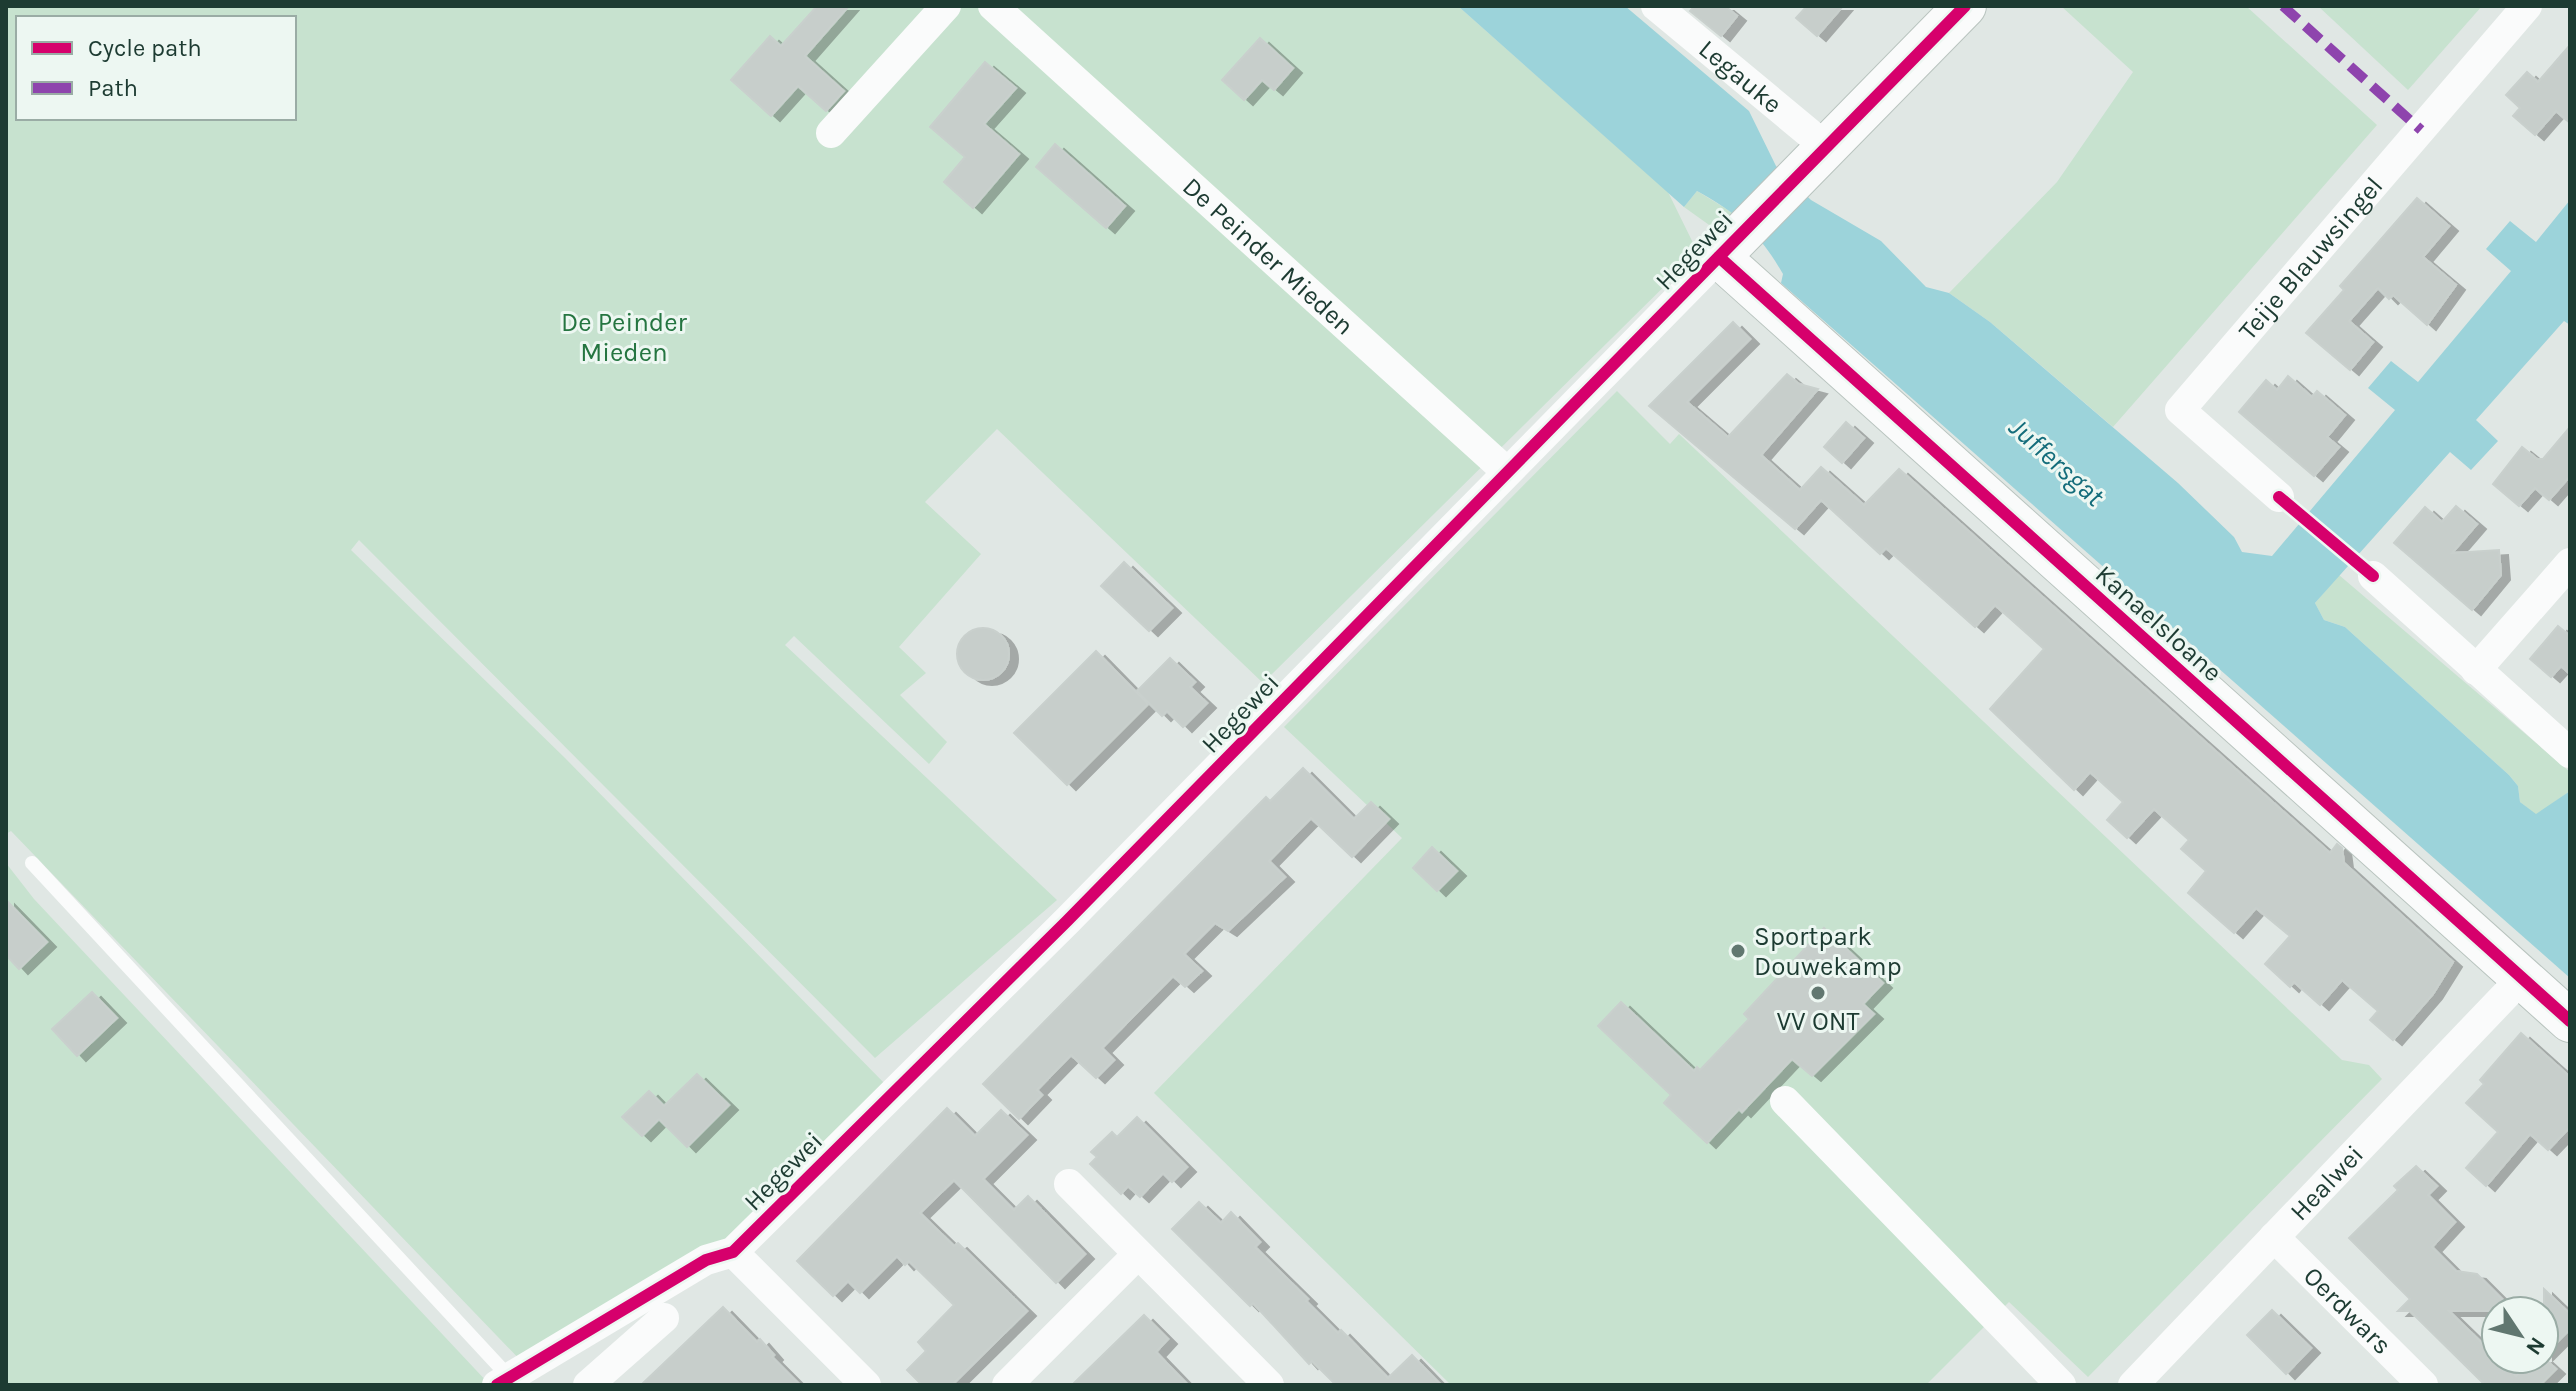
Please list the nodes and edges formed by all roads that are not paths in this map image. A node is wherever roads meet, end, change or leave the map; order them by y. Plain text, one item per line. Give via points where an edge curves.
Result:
1 (946, 6) edge
2 (993, 6) edge
3 (1656, 6) edge
4 (1965, 6) edge
5 (2527, 6) edge
6 (831, 133) dead end
7 (1815, 158) junction
8 (1725, 250) junction
9 (1507, 472) junction
10 (2279, 497) dead end
11 (2570, 563) edge
12 (2373, 576) dead end
13 (2476, 670) junction
14 (2570, 753) edge
15 (32, 863) dead end
16 (2521, 979) junction
17 (2570, 1021) edge
18 (1785, 1101) dead end
19 (1069, 1184) dead end
20 (2274, 1237) junction
21 (733, 1252) junction
22 (1138, 1254) junction
23 (664, 1318) dead end
24 (504, 1381) edge
25 (588, 1385) edge
26 (866, 1385) edge
27 (1007, 1385) edge
28 (1269, 1385) edge
29 (2061, 1385) edge
30 (2133, 1385) edge
31 (2423, 1385) edge

1 - 6 street
2 - 9 street, De Peinder Mieden
3 - 7 street, Legauke
4 - 7 street, Hegewei
5 - 10 street, Teije Blauwsingel via 2180,410
7 - 8 street, Hegewei
8 - 9 street, Hegewei
8 - 16 street, Kanaelsloane
9 - 21 street, Hegewei
11 - 13 street
12 - 13 street
13 - 14 street
15 - 24 lane
16 - 17 street, Kanaelsloane
16 - 20 street, Healwei
18 - 29 street
19 - 22 street
20 - 30 street, Healwei
20 - 31 street, Oerdwars
21 - 24 street, Hegewei via 706,1260
21 - 26 street
22 - 27 street
22 - 28 street
23 - 25 street

